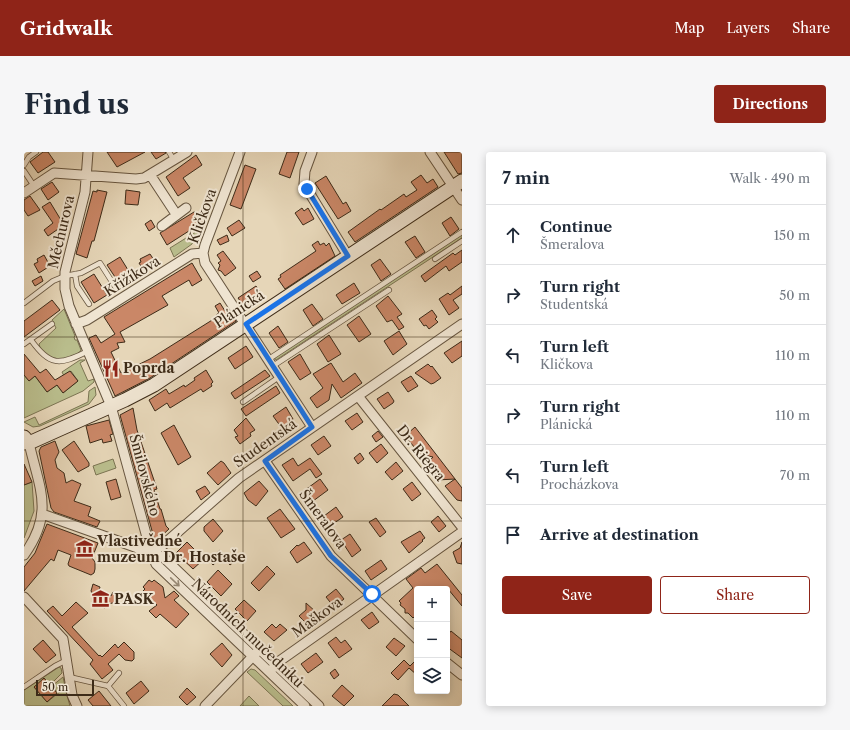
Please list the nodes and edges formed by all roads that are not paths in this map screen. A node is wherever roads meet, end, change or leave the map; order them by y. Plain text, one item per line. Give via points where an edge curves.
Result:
1 (36, 152) edge
2 (88, 152) edge
3 (169, 152) edge
4 (187, 152) edge
5 (240, 152) edge
6 (312, 152) edge
7 (430, 152) edge
8 (174, 160) junction
9 (24, 165) edge
10 (24, 171) edge
11 (87, 176) junction
12 (151, 176) junction
13 (458, 184) edge
14 (34, 186) junction
15 (24, 193) edge
16 (462, 200) edge
17 (186, 208) dead end
18 (176, 214) junction
19 (162, 226) dead end
20 (462, 232) edge
21 (462, 241) edge
22 (203, 252) junction
23 (348, 256) junction
24 (435, 259) dead end
25 (75, 274) junction
26 (65, 276) junction
27 (116, 288) dead end
28 (389, 290) dead end
29 (24, 303) edge
30 (89, 304) dead end
31 (52, 324) dead end
32 (76, 324) junction
33 (246, 324) junction
34 (462, 324) edge
35 (31, 340) junction
36 (24, 344) edge
37 (88, 352) junction
38 (271, 362) junction
39 (280, 377) junction
40 (358, 396) junction
41 (243, 402) dead end
42 (111, 406) junction
43 (312, 427) junction
44 (26, 442) edge
45 (265, 461) junction
46 (42, 514) junction
47 (462, 527) edge
48 (462, 532) edge
49 (151, 552) junction
50 (24, 555) edge
51 (372, 594) junction
52 (24, 597) edge
53 (414, 636) edge
54 (260, 649) junction
55 (253, 656) junction
56 (67, 660) junction
57 (276, 665) junction
58 (450, 665) edge
59 (269, 672) junction
60 (119, 673) dead end
61 (462, 675) edge
62 (70, 677) junction
63 (108, 686) junction
64 (24, 687) edge
65 (77, 706) edge
66 (124, 706) edge
67 (205, 706) edge
68 (305, 706) edge
69 (319, 706) edge

1 - 9 lane
2 - 11 street, Měchurova
3 - 8 lane
4 - 8 street
5 - 22 street, Kličkova
6 - 23 street via 305,171 304,184
7 - 13 street
8 - 12 street
10 - 14 lane
11 - 12 street via 136,179
11 - 14 street via 54,173
11 - 26 street, Měchurova
12 - 18 street
13 - 16 street
13 - 23 main road, Plánická
14 - 15 street
17 - 18 street
18 - 19 street
20 - 38 lane
21 - 24 lane
22 - 32 street, Křižíkova via 192,254 87,320
22 - 33 street, Kličkova via 205,263
23 - 33 main road, Plánická
25 - 26 lane
25 - 27 lane via 82,273 100,262
25 - 30 lane via 77,286
26 - 29 lane via 53,281
26 - 32 street, Měchurova via 68,306
28 - 38 lane
31 - 35 lane
32 - 37 street, Měchurova
33 - 38 street, Kličkova
33 - 42 main road, Plánická via 154,385
34 - 40 street, Studentská
35 - 36 lane
35 - 37 lane via 48,360 68,360
37 - 42 street, Měchurova
38 - 39 street, Kličkova
39 - 41 lane
39 - 43 street, Kličkova
40 - 43 street, Studentská
40 - 47 street, Dr. Riegra
42 - 44 main road, Plánická
42 - 49 street, Šmilovského
43 - 45 street, Studentská
44 - 46 street via 43,498
45 - 49 street, Studentská via 239,478
45 - 51 street, Šmeralova via 331,556
46 - 49 street
46 - 50 street
48 - 51 street, Maškova
49 - 54 street, Národních mučedníků via 163,557
49 -> 55 street, Národních mučedníků via 156,564
51 - 53 street, Šmeralova
51 - 57 street, Maškova
52 - 56 street via 63,639
54 - 55 street
54 - 57 street, Národních mučedníků
55 - 59 street, Národních mučedníků
55 - 67 street
56 - 62 street
56 - 64 lane
57 - 59 street, Maškova
57 - 69 street, Národních mučedníků
58 - 61 street
59 - 68 street, Národních mučedníků
60 - 63 lane
62 - 63 lane
62 - 65 street via 72,695
63 - 66 lane

